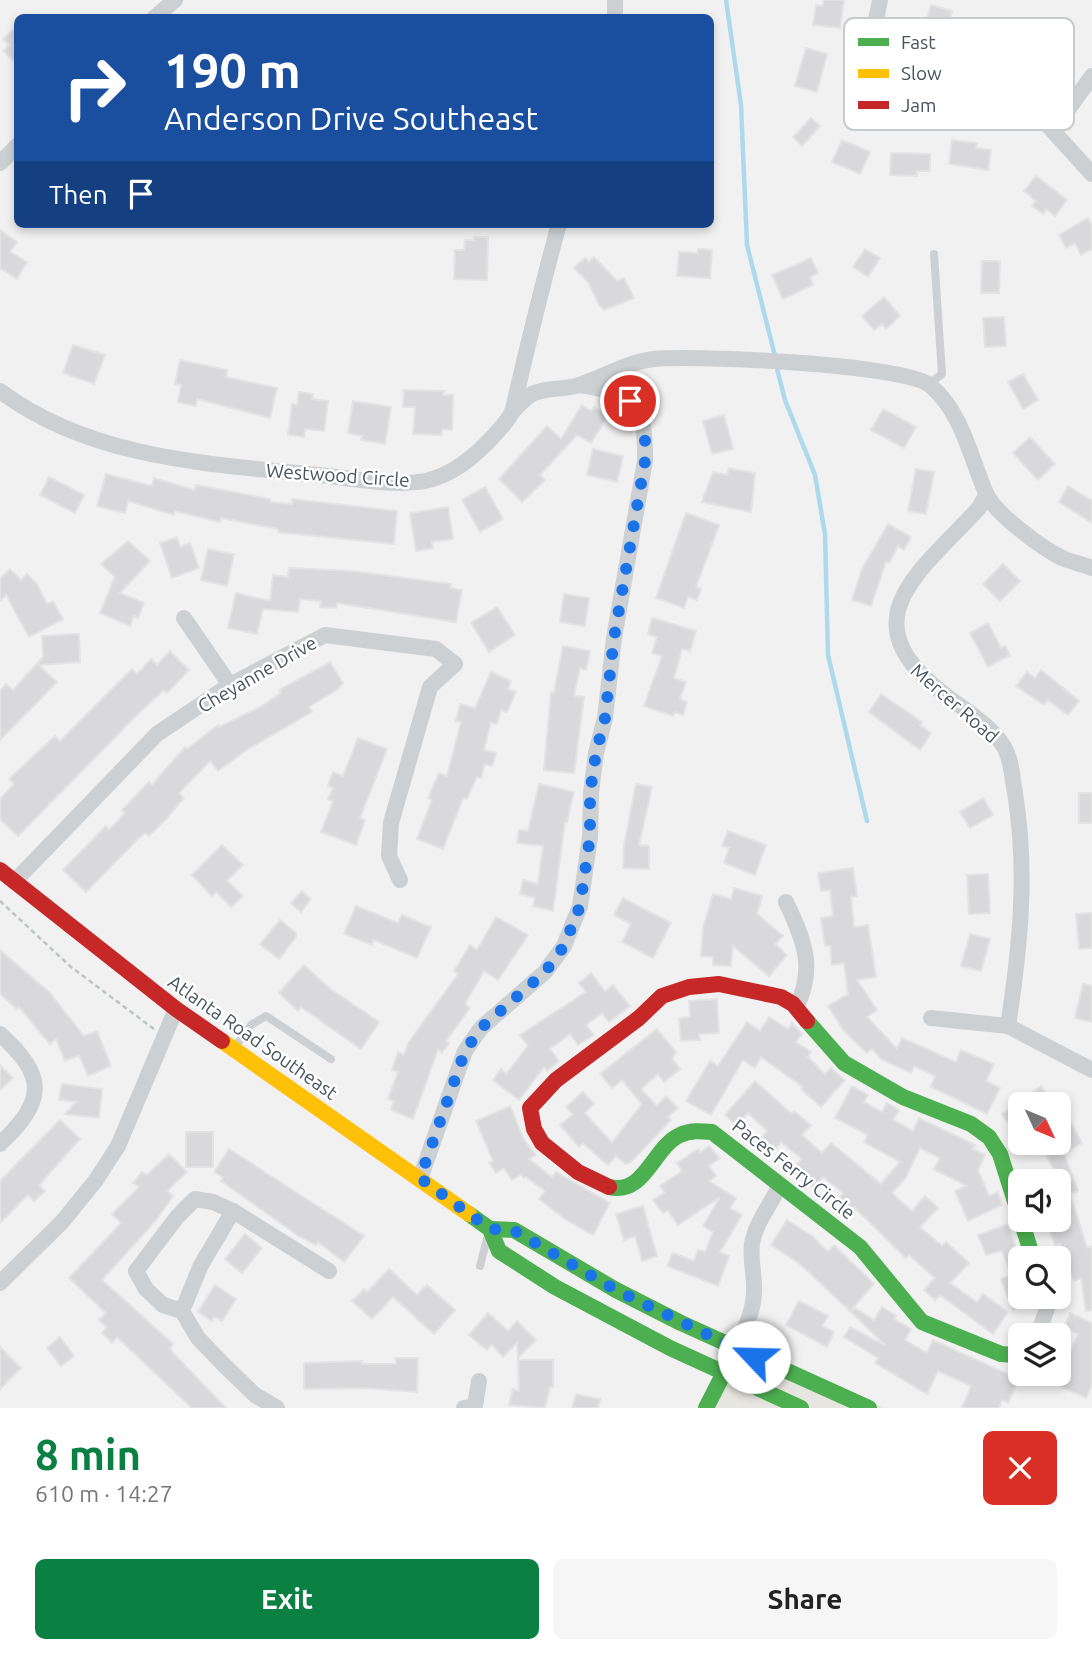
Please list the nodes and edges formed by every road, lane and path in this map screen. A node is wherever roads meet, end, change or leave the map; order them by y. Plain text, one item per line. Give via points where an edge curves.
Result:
1 (176, 0) edge
2 (880, 0) edge
3 (159, 14) edge
4 (877, 18) edge
5 (1092, 76) edge
6 (1074, 102) edge
7 (1054, 130) edge
8 (14, 149) edge
9 (0, 163) edge
10 (1092, 174) edge
11 (558, 228) edge
12 (934, 254) dead end
13 (929, 384) junction
14 (579, 385) junction
15 (0, 391) edge
16 (513, 411) junction
17 (986, 495) junction
18 (1092, 568) edge
19 (184, 618) dead end
20 (230, 685) junction
21 (0, 870) edge
22 (400, 880) dead end
23 (14, 882) junction
24 (0, 901) edge
25 (786, 902) dead end
26 (796, 1008) junction
27 (176, 1009) junction
28 (931, 1018) dead end
29 (1008, 1026) junction
30 (0, 1034) edge
31 (164, 1034) junction
32 (233, 1049) junction
33 (331, 1059) dead end
34 (1092, 1070) edge
35 (0, 1144) edge
36 (420, 1178) junction
37 (779, 1186) junction
38 (233, 1211) junction
39 (490, 1229) junction
40 (1029, 1246) edge
41 (480, 1266) dead end
42 (329, 1271) dead end
43 (0, 1283) edge
44 (182, 1311) junction
45 (736, 1349) junction
46 (1008, 1353) edge
47 (724, 1373) junction
48 (479, 1381) dead end
49 (277, 1408) edge
50 (464, 1408) edge
51 (706, 1408) edge
52 (801, 1408) edge
53 (869, 1408) edge

1 - 3 street
2 - 4 street
5 - 6 street
7 - 10 street
8 - 9 street
11 - 16 street, Westwood Circle
12 - 13 lane via 942,374
13 - 14 street via 897,373 710,357 651,359
13 - 17 street via 958,421
14 - 16 street via 532,394
14 - 36 street via 613,390 630,401 641,416 646,435 590,793 590,837 580,906 564,946 545,972 481,1028 465,1051
15 - 16 street, Westwood Circle via 28,412 86,438 164,457 383,481 423,481 450,473 498,431
17 - 18 street via 1034,540
17 - 29 street, Mercer Road via 904,591 895,620 908,663 984,725 1003,746 1010,763 1020,824 1022,933
19 - 20 street
20 - 22 street, Cheyanne Drive via 325,635 436,649 455,664 430,687 391,823 389,856
20 - 23 street, Cheyanne Drive via 157,734
21 - 23 main road, Atlanta Road Southeast
23 - 27 main road, Atlanta Road Southeast
24 - 31 path via 71,967
25 - 26 street via 804,942 807,986
26 - 37 main road, Paces Ferry Circle via 781,997 719,984 662,996 556,1080 530,1108 537,1136 546,1147 615,1191 626,1189 679,1135 694,1129 712,1132
26 - 40 main road, Paces Ferry Circle via 844,1063 989,1137 1000,1153
27 - 31 street
27 - 32 main road, Atlanta Road Southeast
28 - 29 street
29 - 34 street
30 - 35 street via 29,1063 34,1089 29,1114
31 - 43 street via 118,1146 96,1180 62,1222
32 - 33 lane via 251,1026 266,1016
32 - 36 main road, Atlanta Road Southeast
36 - 39 main road, Atlanta Road Southeast
37 - 45 street via 752,1244 754,1295
37 - 46 main road, Paces Ferry Circle via 860,1247 922,1321 1000,1354
38 - 42 street
38 - 44 street via 201,1265
38 - 44 street via 195,1199 136,1271 146,1289 163,1304
39 - 41 lane
39 - 45 main road, Atlanta Road Southeast via 513,1230 616,1290
39 - 47 main road, Atlanta Road Southeast via 499,1251 555,1287
44 - 49 street via 198,1338 223,1364 255,1395
45 - 47 main road
45 - 53 main road, Atlanta Road Southeast
47 - 51 main road
47 - 52 main road, Atlanta Road Southeast
48 - 50 street via 475,1406

